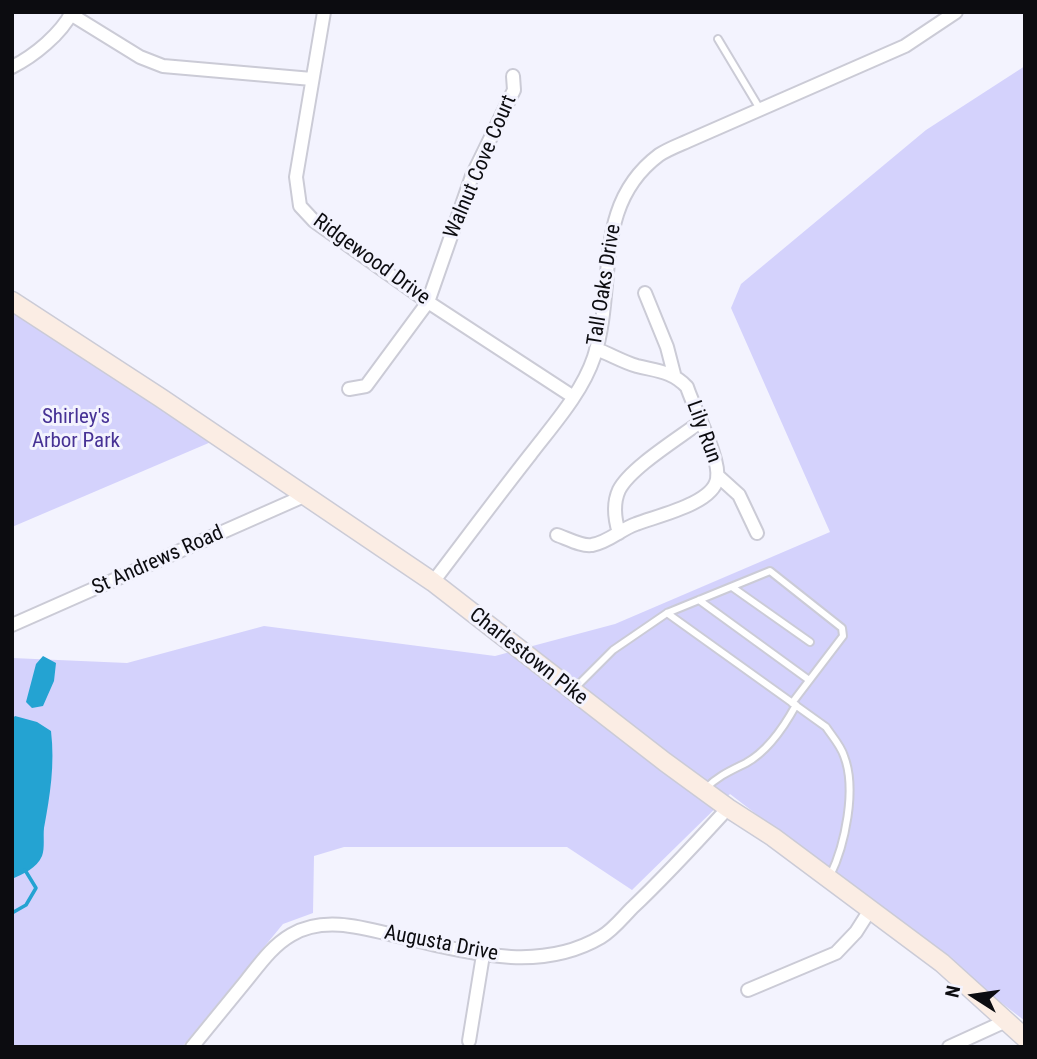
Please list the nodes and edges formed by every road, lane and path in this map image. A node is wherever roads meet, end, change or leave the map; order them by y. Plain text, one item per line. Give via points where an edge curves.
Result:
1 (324, 12) edge
2 (956, 12) edge
3 (72, 13) edge
4 (718, 39) dead end
5 (12, 66) edge
6 (513, 76) dead end
7 (312, 79) junction
8 (760, 109) junction
9 (645, 293) dead end
10 (12, 301) edge
11 (428, 302) junction
12 (596, 349) junction
13 (674, 374) junction
14 (349, 389) dead end
15 (572, 396) junction
16 (700, 422) junction
17 (718, 476) junction
18 (304, 496) junction
19 (619, 533) junction
20 (757, 533) dead end
21 (557, 535) dead end
22 (433, 582) junction
23 (732, 587) junction
24 (699, 600) junction
25 (667, 613) junction
26 (12, 625) edge
27 (810, 642) dead end
28 (809, 680) junction
29 (572, 692) junction
30 (794, 704) junction
31 (704, 790) junction
32 (728, 808) junction
33 (830, 878) junction
34 (870, 910) junction
35 (483, 955) junction
36 (748, 990) dead end
37 (1006, 1021) junction
38 (1025, 1038) edge
39 (469, 1041) dead end
40 (192, 1047) edge
41 (949, 1047) edge

1 - 7 street, Ridgewood Drive
2 - 8 street, Tall Oaks Drive via 905,46
3 - 5 street via 26,60
3 - 7 street via 163,66
4 - 8 lane
6 - 11 street, Walnut Cove Court via 514,90 472,176
7 - 11 street, Ridgewood Drive via 296,177 300,206 314,221
8 - 12 street, Tall Oaks Drive via 661,154 628,188 611,231
9 - 13 street, Lily Run
10 - 18 street, Charlestown Pike
11 - 14 street, Walnut Cove Court via 366,386
11 - 15 street, Ridgewood Drive
12 - 13 street
12 - 15 street, Tall Oaks Drive
13 - 16 street, Lily Run via 687,387
15 - 22 street, Tall Oaks Drive
16 - 17 street, Lily Run
16 - 19 street via 628,478 618,491 615,516
17 - 19 street, Lily Run via 706,495
17 - 20 street via 739,495
18 - 22 street, Charlestown Pike
18 - 26 street, St Andrews Road
19 - 21 street, Lily Run via 591,546
22 - 29 street, Charlestown Pike
23 - 24 lane
23 - 27 lane
23 - 28 lane via 770,571 842,628 843,636
24 - 25 lane
24 - 28 lane
25 - 29 lane via 613,650
25 - 30 lane
28 - 30 lane
29 - 31 street, Charlestown Pike
30 - 31 lane via 787,722 761,753 720,775
30 - 33 lane via 826,727 844,754 850,779 839,857
31 - 32 street, Charlestown Pike
32 - 33 street, Charlestown Pike
32 - 35 street, Augusta Drive via 603,936 545,956
33 - 34 street, Charlestown Pike
34 - 36 street via 836,953
34 - 37 street, Charlestown Pike via 942,963
35 - 39 street
35 - 40 street, Augusta Drive via 360,927 338,924 305,930 290,935 269,953
37 - 38 street, Charlestown Pike
37 - 41 street

